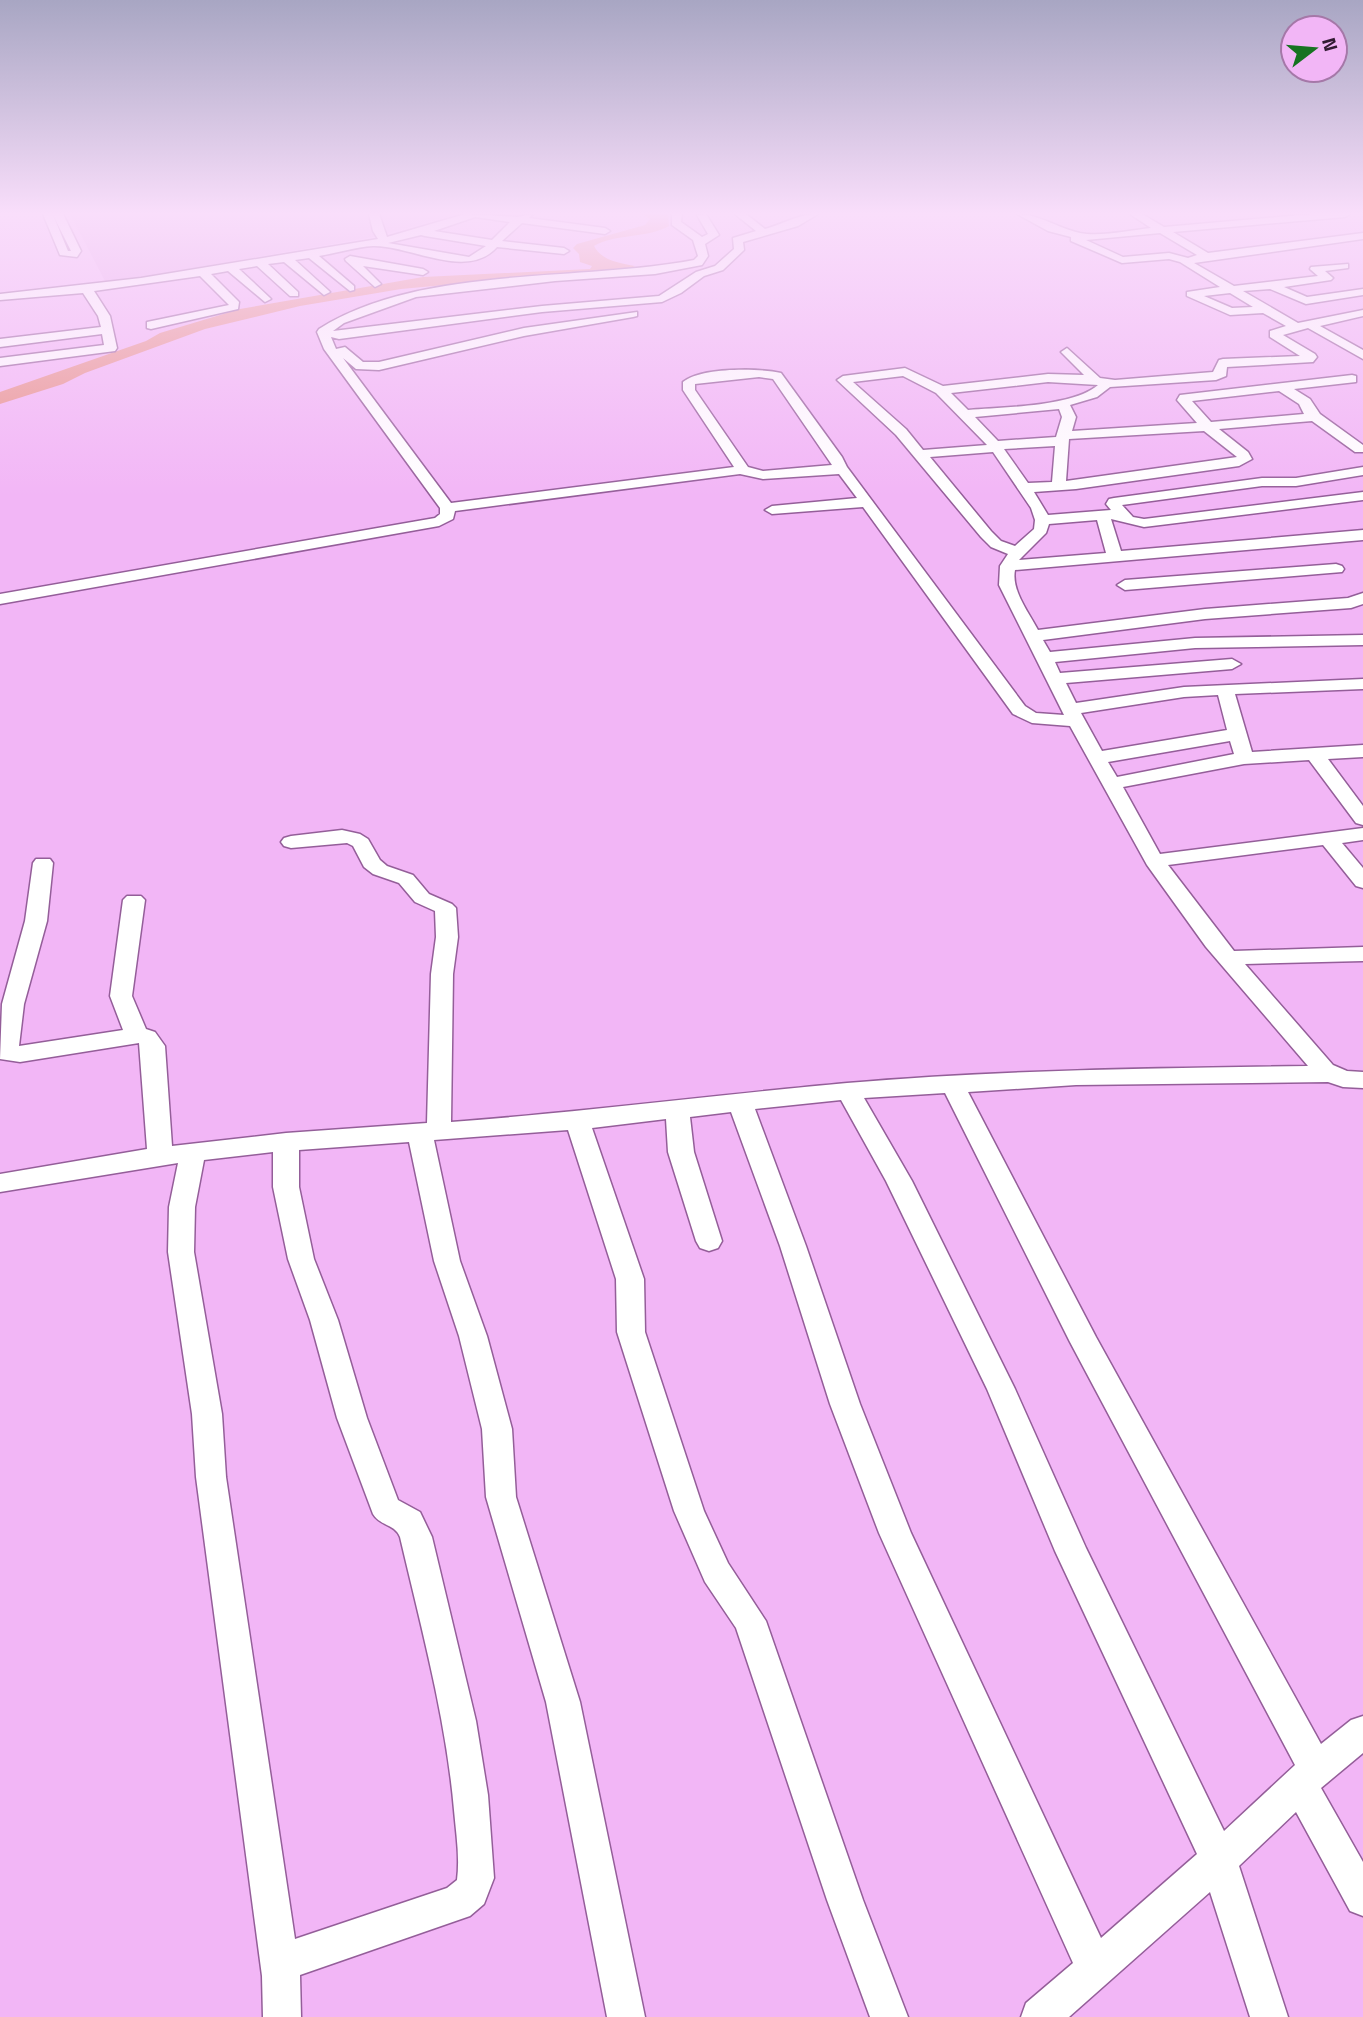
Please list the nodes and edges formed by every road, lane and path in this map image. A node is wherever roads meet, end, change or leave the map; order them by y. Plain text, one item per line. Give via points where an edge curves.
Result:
1 (100, 308) edge
2 (229, 308) edge
3 (376, 308) edge
4 (455, 308) edge
5 (572, 308) edge
6 (645, 308) edge
7 (1222, 308) edge
8 (1256, 308) edge
9 (1266, 308) edge
10 (468, 318) junction
11 (1359, 321) edge
12 (151, 325) dead end
13 (1302, 325) junction
14 (328, 333) junction
15 (491, 335) junction
16 (108, 336) junction
17 (0, 343) edge
18 (1067, 352) dead end
19 (0, 355) edge
20 (1363, 355) edge
21 (0, 362) edge
22 (1321, 363) junction
23 (1181, 380) junction
24 (1100, 382) junction
25 (1357, 382) edge
26 (1281, 387) junction
27 (941, 390) junction
28 (1198, 395) junction
29 (1062, 405) junction
30 (964, 414) junction
31 (1315, 417) junction
32 (1207, 426) junction
33 (1063, 441) junction
34 (1143, 442) dead end
35 (996, 447) junction
36 (1360, 449) dead end
37 (921, 454) junction
38 (840, 469) junction
39 (1363, 471) edge
40 (743, 472) junction
41 (1059, 486) junction
42 (1022, 488) junction
43 (1363, 496) edge
44 (1332, 500) junction
45 (765, 501) junction
46 (866, 502) junction
47 (447, 508) junction
48 (1121, 514) junction
49 (1102, 517) junction
50 (1042, 520) junction
51 (781, 523) dead end
52 (1362, 535) edge
53 (1307, 539) junction
54 (1115, 557) junction
55 (1012, 559) junction
56 (1125, 585) dead end
57 (1352, 585) edge
58 (0, 599) edge
59 (1031, 636) junction
60 (1363, 640) edge
61 (1226, 644) junction
62 (1042, 658) junction
63 (1232, 664) junction
64 (1054, 679) junction
65 (1363, 684) edge
66 (1235, 688) junction
67 (1072, 715) junction
68 (1237, 734) junction
69 (1363, 751) edge
70 (1314, 753) junction
71 (1096, 758) junction
72 (1244, 758) junction
73 (1111, 784) junction
74 (1363, 819) edge
75 (1363, 834) edge
76 (1329, 839) junction
77 (291, 842) dead end
78 (1154, 861) junction
79 (43, 863) dead end
80 (1363, 882) edge
81 (134, 900) dead end
82 (1363, 954) edge
83 (1227, 958) junction
84 (138, 1035) junction
85 (1330, 1074) junction
86 (1363, 1080) edge
87 (952, 1083) junction
88 (848, 1091) junction
89 (740, 1102) junction
90 (677, 1110) junction
91 (578, 1121) junction
92 (429, 1130) junction
93 (286, 1142) junction
94 (193, 1152) junction
95 (160, 1156) junction
96 (0, 1183) edge
97 (709, 1241) dead end
98 (1363, 1732) edge
99 (1308, 1777) junction
100 (1218, 1858) junction
101 (1363, 1898) edge
102 (279, 1962) junction
103 (1095, 1968) junction
104 (282, 2017) edge
105 (626, 2017) edge
106 (889, 2017) edge
107 (1040, 2017) edge
108 (1269, 2017) edge

1 - 16 street
2 - 12 street
3 - 14 street via 341,321
4 - 10 street
5 - 10 street
6 - 15 street via 628,315
7 - 8 street via 1230,312
9 - 13 street
10 - 14 street
10 - 15 street
11 - 13 street via 1336,319
13 - 20 street
13 - 22 street via 1275,336
14 - 15 street via 360,366 415,360 409,352
14 - 47 street via 330,349
16 - 17 street
16 - 19 street
16 - 21 street via 111,348
18 - 24 street
22 - 23 street via 1223,363 1221,375
22 - 25 street
23 - 24 street
23 - 28 street
24 - 27 street via 1048,378
24 - 29 street via 1103,389
25 - 26 street
26 - 28 street
26 - 31 street via 1305,402
27 - 30 street
27 - 37 street via 905,372 842,380
28 - 32 street via 1184,400
29 - 30 street
29 - 33 street via 1069,417
30 - 35 street
31 - 32 street
31 - 36 street
32 - 33 street
32 - 41 street via 1245,459
33 - 34 street
33 - 35 street
33 - 41 street
35 - 37 street
35 - 42 street
37 - 55 street
38 - 40 street via 762,475
38 - 40 street via 777,376 692,380 689,390
38 - 46 street
39 - 48 street via 1114,502
40 - 45 street
40 - 47 street
41 - 42 street
42 - 50 street
43 - 44 street
44 - 48 street via 1144,523 1129,521
44 - 52 street
45 - 46 street
45 - 51 street
46 - 67 street via 1018,710 1032,718
47 - 58 street via 448,516 425,526
48 - 49 street
49 - 50 street
49 - 54 street
50 - 55 street via 1041,530
52 - 53 street
53 - 54 street
53 - 57 street
54 - 55 street
55 - 59 street via 1005,575 1007,585
56 - 57 street
57 - 59 street via 1351,603 1205,614
59 - 62 street
60 - 61 street
61 - 62 street
61 - 63 street
62 - 64 street
63 - 64 street
63 - 66 street
64 - 67 street
65 - 66 street
66 - 67 street via 1184,692
66 - 68 street via 1226,693
67 - 71 street
68 - 71 street
68 - 72 street
69 - 70 street
70 - 72 street
70 - 74 street
71 - 73 street
72 - 73 street
73 - 78 street
75 - 76 street
76 - 78 street
76 - 80 street
77 - 92 street via 353,838 380,870 406,879 422,898 445,908 447,937
78 - 83 street
79 - 84 street via 36,920 13,1004 7,1052 20,1054
81 - 84 street via 121,996
82 - 83 street
83 - 85 street
84 - 95 street via 147,1037 153,1046
85 - 86 street via 1343,1080
85 - 87 street
87 - 88 street
87 - 99 street
88 - 89 street
88 - 100 street via 1002,1389 1077,1564
89 - 90 street
89 - 103 street via 895,1534
90 - 91 street
90 - 97 street via 681,1152
91 - 92 street
91 - 106 street via 630,1279 629,1318 638,1357 689,1511 716,1572 750,1621
92 - 93 street
92 - 105 street via 436,1215 496,1429 501,1497 563,1702
93 - 94 street
93 - 102 street via 286,1187 294,1228 352,1418 384,1505 409,1521 416,1537 463,1750 476,1860 474,1883 468,1896 457,1903
94 - 95 street
94 - 102 street via 182,1207 181,1252
95 - 96 street
98 - 99 street
99 - 100 street
99 - 101 street
100 - 103 street
100 - 108 street
102 - 104 street
103 - 107 street

